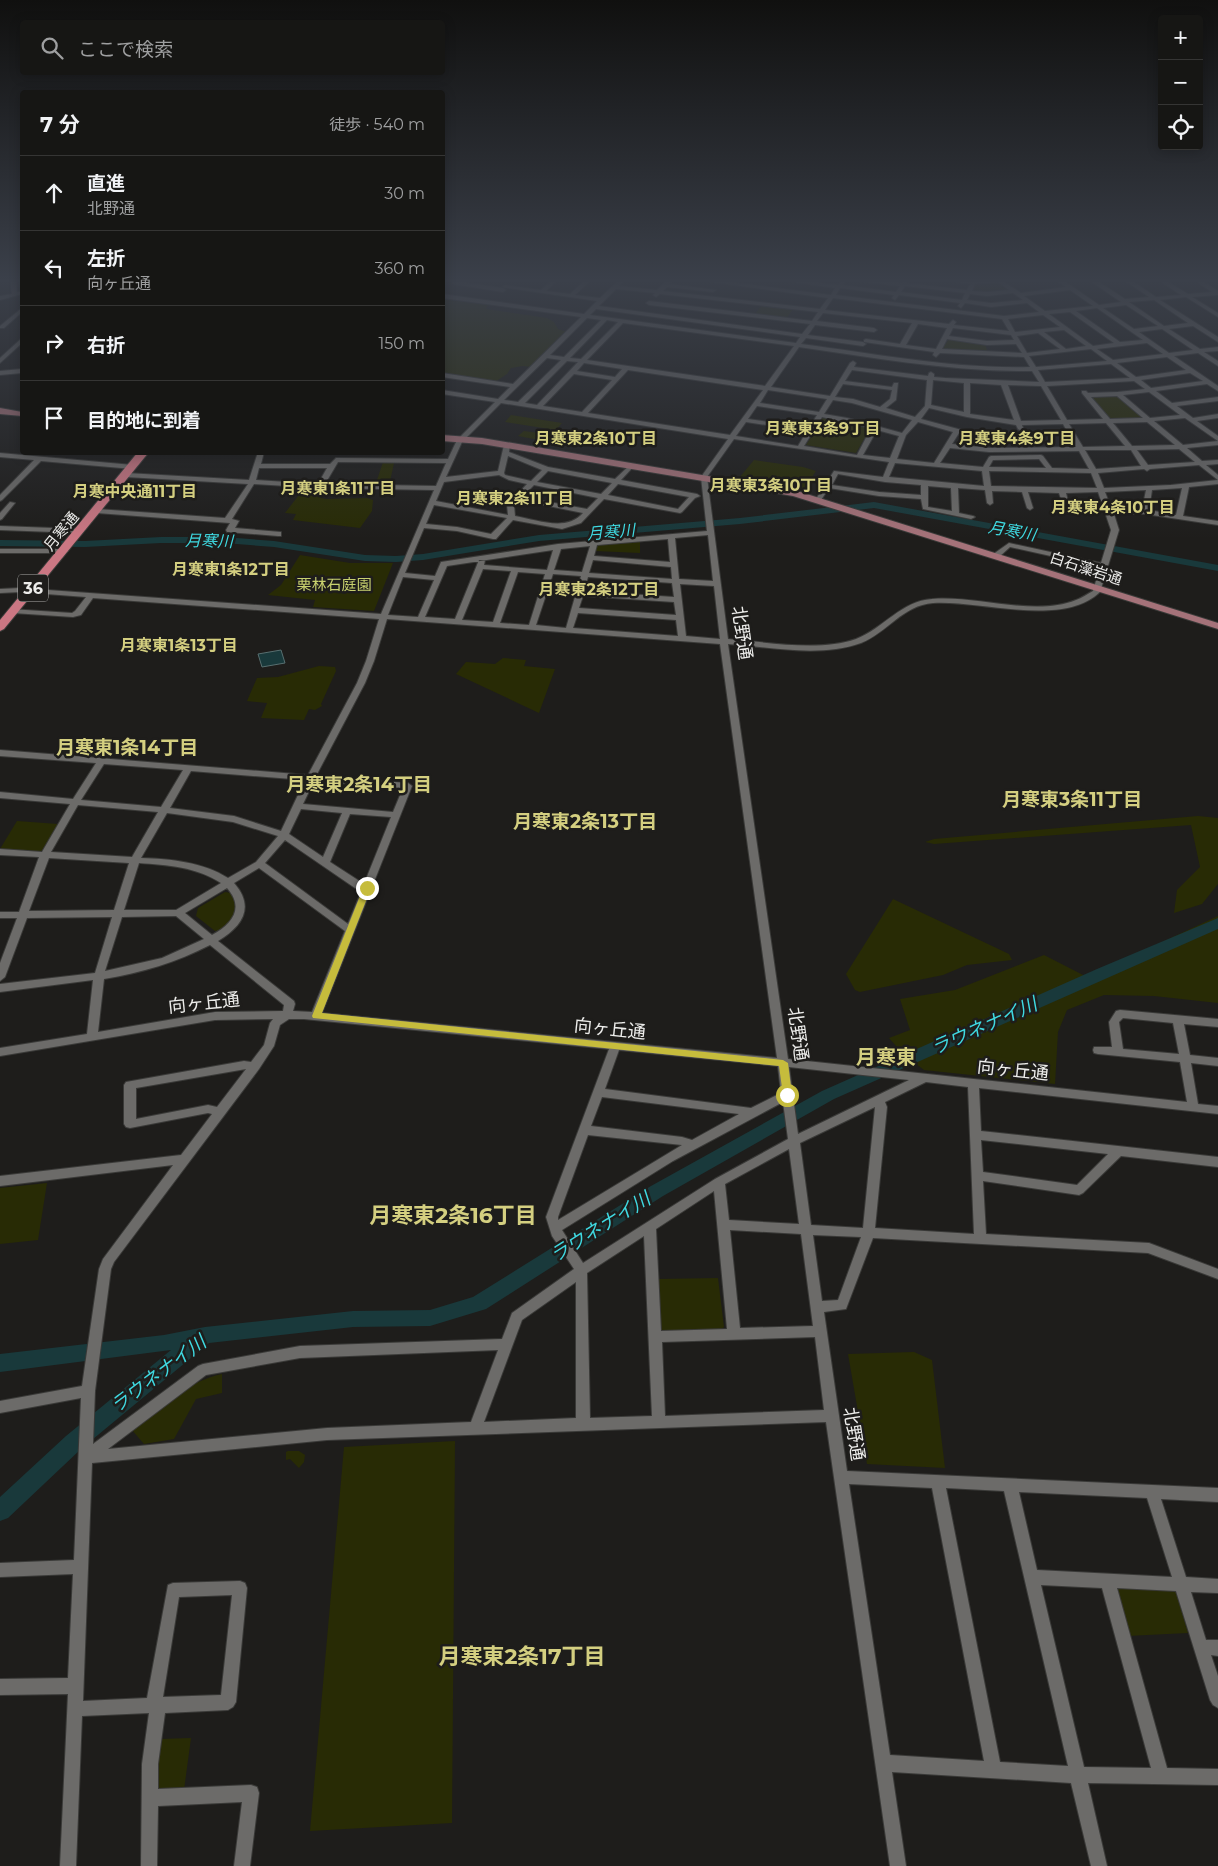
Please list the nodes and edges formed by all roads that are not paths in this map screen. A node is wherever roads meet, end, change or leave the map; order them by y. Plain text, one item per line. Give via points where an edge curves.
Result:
1 (537, 365) edge
2 (559, 365) edge
3 (579, 365) edge
4 (609, 365) edge
5 (784, 365) edge
6 (852, 365) edge
7 (933, 365) edge
8 (945, 365) edge
9 (1030, 365) edge
10 (1076, 365) edge
11 (1114, 365) edge
12 (1184, 365) edge
13 (627, 368) junction
14 (850, 368) junction
15 (1032, 369) junction
16 (20, 371) edge
17 (1192, 371) junction
18 (572, 372) junction
19 (0, 373) edge
20 (445, 375) edge
21 (898, 375) junction
22 (616, 379) junction
23 (931, 379) junction
24 (1134, 379) junction
25 (1218, 381) edge
26 (842, 382) junction
27 (967, 382) junction
28 (1208, 382) junction
29 (1077, 383) junction
30 (1004, 384) junction
31 (1042, 384) junction
32 (515, 386) junction
33 (767, 388) junction
34 (895, 389) junction
35 (1218, 389) edge
36 (1150, 390) junction
37 (445, 392) edge
38 (1118, 394) junction
39 (1087, 395) junction
40 (831, 398) junction
41 (1218, 399) edge
42 (500, 401) junction
43 (520, 404) junction
44 (756, 404) junction
45 (1171, 405) junction
46 (928, 406) junction
47 (538, 407) junction
48 (881, 409) junction
49 (0, 412) edge
50 (20, 414) edge
51 (584, 414) junction
52 (821, 415) junction
53 (967, 416) junction
54 (1185, 416) junction
55 (1218, 416) edge
56 (916, 419) junction
57 (744, 420) junction
58 (1149, 420) junction
59 (1191, 420) junction
60 (1108, 421) junction
61 (1064, 422) junction
62 (1018, 423) junction
63 (875, 427) junction
64 (810, 430) junction
65 (957, 431) junction
66 (903, 435) junction
67 (1024, 436) junction
68 (731, 437) junction
69 (445, 438) edge
70 (462, 438) junction
71 (1218, 441) edge
72 (949, 446) junction
73 (1181, 447) junction
74 (800, 448) junction
75 (1132, 448) junction
76 (506, 449) junction
77 (1028, 449) junction
78 (1080, 449) junction
79 (0, 455) edge
80 (142, 455) edge
81 (260, 455) edge
82 (859, 457) junction
83 (40, 458) junction
84 (450, 461) junction
85 (892, 461) junction
86 (1218, 462) edge
87 (1201, 464) junction
88 (936, 465) junction
89 (256, 466) junction
90 (332, 466) junction
91 (632, 466) junction
92 (546, 469) junction
93 (985, 469) junction
94 (1147, 469) junction
95 (129, 471) junction
96 (1051, 471) junction
97 (1094, 471) junction
98 (501, 473) junction
99 (704, 478) junction
100 (1218, 478) edge
101 (442, 480) junction
102 (885, 480) junction
103 (251, 482) junction
104 (616, 482) junction
105 (924, 482) junction
106 (1218, 482) edge
107 (532, 484) junction
108 (954, 484) junction
109 (320, 486) junction
110 (828, 486) junction
111 (1186, 486) junction
112 (438, 488) junction
113 (988, 488) junction
114 (1024, 489) junction
115 (1062, 490) junction
116 (1149, 490) junction
117 (1102, 491) junction
118 (693, 496) junction
119 (602, 497) junction
120 (706, 497) junction
121 (924, 497) junction
122 (517, 498) junction
123 (0, 499) edge
124 (819, 499) junction
125 (432, 502) junction
126 (12, 503) dead end
127 (990, 503) dead end
128 (1066, 505) dead end
129 (1030, 508) dead end
130 (97, 510) junction
131 (3, 511) edge
132 (589, 512) junction
133 (1110, 512) junction
134 (1145, 512) junction
135 (956, 513) junction
136 (971, 517) dead end
137 (1179, 517) junction
138 (0, 518) edge
139 (512, 518) junction
140 (228, 520) junction
141 (1218, 523) edge
142 (421, 526) junction
143 (0, 528) edge
144 (711, 531) junction
145 (278, 534) dead end
146 (76, 535) junction
147 (671, 536) junction
148 (594, 543) junction
149 (558, 546) junction
150 (65, 550) junction
151 (0, 551) edge
152 (996, 555) junction
153 (484, 556) junction
154 (589, 558) junction
155 (675, 565) junction
156 (1104, 566) junction
157 (480, 567) junction
158 (515, 570) junction
159 (550, 573) junction
160 (400, 575) junction
161 (584, 575) junction
162 (438, 578) junction
163 (677, 582) junction
164 (717, 584) junction
165 (1098, 588) junction
166 (31, 590) junction
167 (0, 591) edge
168 (579, 593) junction
169 (91, 595) junction
170 (678, 600) junction
171 (574, 610) junction
172 (13, 611) junction
173 (384, 616) junction
174 (422, 618) junction
175 (680, 618) junction
176 (458, 621) junction
177 (496, 624) junction
178 (1218, 626) edge
179 (0, 627) edge
180 (532, 627) junction
181 (569, 630) junction
182 (682, 638) junction
183 (724, 641) junction
184 (0, 753) edge
185 (102, 761) junction
186 (188, 769) junction
187 (310, 779) junction
188 (0, 795) edge
189 (76, 801) junction
190 (297, 806) junction
191 (165, 810) junction
192 (347, 811) junction
193 (396, 815) junction
194 (284, 835) junction
195 (0, 852) edge
196 (46, 855) junction
197 (135, 860) junction
198 (325, 863) junction
199 (258, 864) junction
200 (228, 883) junction
201 (367, 888) junction
202 (118, 913) junction
203 (178, 913) junction
204 (0, 915) edge
205 (23, 915) junction
206 (350, 931) junction
207 (212, 940) junction
208 (100, 975) junction
209 (0, 977) edge
210 (0, 988) edge
211 (287, 1015) junction
212 (316, 1016) junction
213 (1178, 1019) junction
214 (1218, 1023) edge
215 (92, 1036) junction
216 (615, 1047) junction
217 (1098, 1050) dead end
218 (0, 1052) edge
219 (1118, 1052) junction
220 (1186, 1059) junction
221 (1218, 1062) edge
222 (783, 1063) junction
223 (255, 1066) junction
224 (923, 1079) junction
225 (973, 1084) junction
226 (598, 1092) junction
227 (788, 1098) junction
228 (879, 1100) junction
229 (1193, 1107) junction
230 (1218, 1110) edge
231 (220, 1112) junction
232 (751, 1112) junction
233 (584, 1130) junction
234 (976, 1135) junction
235 (793, 1139) junction
236 (691, 1144) junction
237 (1118, 1151) junction
238 (184, 1159) junction
239 (1218, 1162) edge
240 (978, 1176) junction
241 (0, 1181) edge
242 (719, 1182) junction
243 (723, 1225) junction
244 (650, 1227) junction
245 (807, 1230) junction
246 (558, 1234) junction
247 (868, 1234) junction
248 (980, 1240) junction
249 (578, 1266) junction
250 (1218, 1274) edge
251 (817, 1307) junction
252 (821, 1330) junction
253 (734, 1334) junction
254 (656, 1337) junction
255 (507, 1344) junction
256 (88, 1391) junction
257 (0, 1407) edge
258 (832, 1416) junction
259 (659, 1422) junction
260 (583, 1423) junction
261 (476, 1426) junction
262 (86, 1457) junction
263 (842, 1477) junction
264 (938, 1482) junction
265 (1010, 1485) junction
266 (1152, 1492) junction
267 (1218, 1495) edge
268 (80, 1568) junction
269 (0, 1570) edge
270 (1032, 1577) junction
271 (1108, 1581) junction
272 (1181, 1584) junction
273 (1218, 1586) edge
274 (1202, 1647) junction
275 (1218, 1648) edge
276 (76, 1686) junction
277 (0, 1687) edge
278 (1218, 1700) edge
279 (156, 1704) junction
280 (75, 1709) junction
281 (883, 1763) junction
282 (993, 1769) junction
283 (1078, 1775) junction
284 (1161, 1776) junction
285 (1218, 1777) edge
286 (149, 1798) junction
287 (68, 1866) edge
288 (149, 1866) edge
289 (242, 1866) edge
290 (898, 1866) edge
291 (1099, 1866) edge

1 - 32 street
2 - 43 street
3 - 18 street
4 - 13 street
5 - 33 street
6 - 14 street
7 - 23 street
8 - 15 street
9 - 15 street
10 - 15 street
11 - 24 street
12 - 17 street
13 - 22 street
13 - 33 street
14 - 21 street
14 - 26 street
15 - 31 street
16 - 19 street
17 - 24 street
17 - 28 street
18 - 22 street
18 - 47 street
20 - 32 street
21 - 23 street
21 - 34 street
22 - 51 street
23 - 27 street
23 - 46 street
24 - 29 street
24 - 36 street
25 - 28 street
26 - 34 street
26 - 40 street
27 - 30 street
27 - 53 street
28 - 35 street
28 - 36 street
29 - 31 street
29 - 39 street
30 - 31 street
30 - 62 street
31 - 61 street
32 - 42 street
33 - 40 street
33 - 44 street
34 - 48 street via 893,400
36 - 38 street
36 - 45 street
37 - 42 street
38 - 39 street
38 - 58 street
39 - 60 street
40 - 48 street
40 - 52 street
41 - 45 street
42 - 43 street
42 - 70 street
43 - 47 street
44 - 52 street
44 - 57 street
45 - 54 street
46 - 53 street
46 - 56 street
47 - 51 street
48 - 56 street
49 - 50 main road
51 - 68 street
52 - 63 street
52 - 64 street
53 - 62 street
54 - 58 street
54 - 59 street
55 - 59 street
56 - 65 street
56 - 66 street
57 - 64 street
57 - 68 street
58 - 60 street
58 - 73 street
59 - 71 street
60 - 61 street
60 - 75 street
61 - 62 street
61 - 78 street
62 - 67 street
63 - 66 street
63 - 82 street
64 - 74 street
65 - 67 street
65 - 72 street
66 - 85 street
67 - 77 street
68 - 74 street
68 - 99 street
69 - 70 main road
70 - 76 main road
70 - 84 street
71 - 73 street
72 - 77 street
72 - 88 street
73 - 75 street
73 - 87 street
74 - 82 street
75 - 78 street
75 - 94 street
76 - 91 main road
76 - 92 street
76 - 98 street
77 - 78 street
78 - 97 street
79 - 83 street
80 - 95 highway, 月寒通 / 36
81 - 89 street
82 - 85 street
83 - 95 street
83 - 123 street
84 - 90 street via 336,460
84 - 101 street
85 - 88 street
85 - 102 street
86 - 87 street
87 - 94 street
87 - 100 street
88 - 93 street
89 - 90 street
89 - 103 street
90 - 109 street
91 - 99 main road
91 - 104 street
92 - 104 street
92 - 107 street
93 - 96 street
93 - 96 street via 991,458 1041,457
93 - 113 street
94 - 97 street
95 - 103 street
95 - 130 highway, 月寒通 / 36
96 - 97 street
97 - 117 street
98 - 101 street
98 - 107 street
99 - 120 street, 北野通
99 - 124 main road
101 - 112 street
102 - 105 street
102 - 110 street via 836,472
103 - 109 street
103 - 140 street
104 - 118 street
104 - 119 street
105 - 108 street
105 - 121 street
106 - 111 street
107 - 119 street
107 - 122 street
108 - 113 street
108 - 135 street
109 - 112 street
110 - 121 street
110 - 124 street
111 - 116 street
111 - 137 street
112 - 125 street
113 - 114 street
113 - 127 street
114 - 115 street
114 - 129 street
115 - 117 street
115 - 128 street
116 - 117 street
116 - 134 street
117 - 133 street
118 - 119 street via 680,511
118 - 120 street
119 - 132 street
120 - 144 street, 北野通
121 - 135 street via 925,508
122 - 132 street
122 - 139 street via 510,505
124 - 152 main road, 白石藻岩通
125 - 139 street
125 - 142 street
126 - 131 street
130 - 140 street
130 - 146 highway, 月寒通 / 36
131 - 138 street
132 - 139 street via 576,524 562,527
133 - 134 street
133 - 156 street via 1115,530
134 - 137 street
135 - 136 street
137 - 141 street
139 - 142 street via 493,536
140 - 145 street via 235,521 230,530
142 - 160 street
143 - 146 street
144 - 147 street
144 - 164 street, 北野通
146 - 150 highway, 月寒通 / 36
147 - 148 street
147 - 155 street
148 - 149 street
148 - 154 street
149 - 153 street
149 - 159 street
150 - 151 street
150 - 166 highway, 月寒通 / 36
152 - 156 street via 1008,545
152 - 165 main road, 白石藻岩通
153 - 157 street
153 - 162 street via 444,564
154 - 155 street
154 - 161 street
155 - 163 street
156 - 165 street
157 - 158 street
157 - 176 street
158 - 159 street
158 - 177 street
159 - 161 street
159 - 180 street
160 - 162 street
160 - 173 street
161 - 163 street
161 - 168 street
162 - 174 street
163 - 164 street
163 - 170 street
164 - 183 street, 北野通
165 - 178 main road, 白石藻岩通
165 - 183 street via 1079,602 1055,607 945,600 923,602 900,612 872,634 840,646 813,648
166 - 167 street
166 - 169 street
166 - 172 highway, 月寒通 / 36
168 - 170 street
168 - 171 street
169 - 172 street via 74,615
169 - 173 street
170 - 175 street
171 - 175 street
171 - 181 street
172 - 179 highway, 月寒通 / 36
173 - 174 street
173 - 187 street via 361,683
174 - 176 street
175 - 182 street
176 - 177 street
177 - 180 street
180 - 181 street
181 - 182 street
182 - 183 street
183 - 222 street, 北野通
184 - 185 street
185 - 186 street
185 - 189 street
186 - 187 street
186 - 191 street
187 - 190 street
187 - 193 street via 408,786
188 - 189 street
189 - 191 street
189 - 196 street
190 - 192 street
190 - 194 street
191 - 194 street via 234,819
191 - 197 street
192 - 193 street
192 - 198 street
193 - 201 street
194 - 198 street
194 - 199 street
195 - 196 street
196 - 197 street
196 - 205 street
197 - 200 street via 190,867
197 - 202 street
198 - 201 street via 358,886
199 - 200 street
199 - 206 street
200 - 203 street
200 - 207 street via 239,897 241,909 234,924
201 - 206 street
202 - 203 street
202 - 205 street
202 - 208 street
203 - 207 street
204 - 205 street
205 - 209 street
206 - 212 street
207 - 208 street via 156,964
207 - 211 street via 288,1001
208 - 210 street
208 - 215 street
211 - 212 street, 向ヶ丘通
211 - 215 street, 向ヶ丘通 via 216,1016
211 - 223 street via 275,1024 269,1046
212 - 216 street, 向ヶ丘通
213 - 214 street
213 - 219 street via 1120,1014 1114,1022
213 - 220 street
215 - 218 street, 向ヶ丘通
216 - 222 street, 向ヶ丘通
216 - 226 street
217 - 219 street
219 - 220 street
220 - 221 street
220 - 229 street
222 - 224 street, 向ヶ丘通
222 - 227 street, 北野通
223 - 231 street
223 - 231 street via 244,1065 130,1085 130,1124 208,1109
224 - 225 street, 向ヶ丘通
224 - 228 street
225 - 229 street, 向ヶ丘通
225 - 234 street
226 - 232 street
226 - 233 street
227 - 232 street
227 - 235 street, 北野通
228 - 235 street
228 - 247 street via 882,1107
229 - 230 street, 向ヶ丘通
231 - 238 street
232 - 236 street
233 - 236 street
233 - 246 street via 552,1217
234 - 237 street
234 - 240 street
235 - 242 street
235 - 245 street, 北野通
236 - 246 street via 635,1176
237 - 239 street
237 - 240 street via 1079,1190
238 - 241 street
238 - 256 street via 105,1268
240 - 248 street
242 - 243 street
242 - 244 street
243 - 245 street
243 - 253 street
244 - 249 street
244 - 254 street
245 - 247 street
245 - 251 street, 北野通
246 - 249 street
247 - 248 street
247 - 251 street via 842,1306
248 - 250 street via 1150,1248
249 - 255 street via 517,1317
249 - 260 street
251 - 252 street, 北野通
252 - 253 street
252 - 258 street, 北野通
253 - 254 street
254 - 259 street
255 - 261 street
255 - 262 street via 300,1352 203,1370
256 - 257 street
256 - 262 street
258 - 259 street
258 - 263 street, 北野通
259 - 260 street
260 - 261 street
261 - 262 street via 327,1434
262 - 268 street
263 - 264 street
263 - 281 street, 北野通
264 - 265 street
264 - 282 street
265 - 266 street
265 - 270 street
266 - 267 street
266 - 272 street
268 - 269 street
268 - 276 street
270 - 271 street
270 - 283 street
271 - 272 street
271 - 284 street
272 - 273 street
272 - 274 street
274 - 275 street
274 - 278 street
276 - 277 street
276 - 280 street
279 - 279 street via 173,1590 240,1588 228,1702
279 - 280 street
279 - 286 street
280 - 287 street
281 - 282 street
281 - 290 street, 北野通
282 - 283 street
283 - 284 street
283 - 291 street
284 - 285 street
286 - 288 street
286 - 289 street via 251,1793

